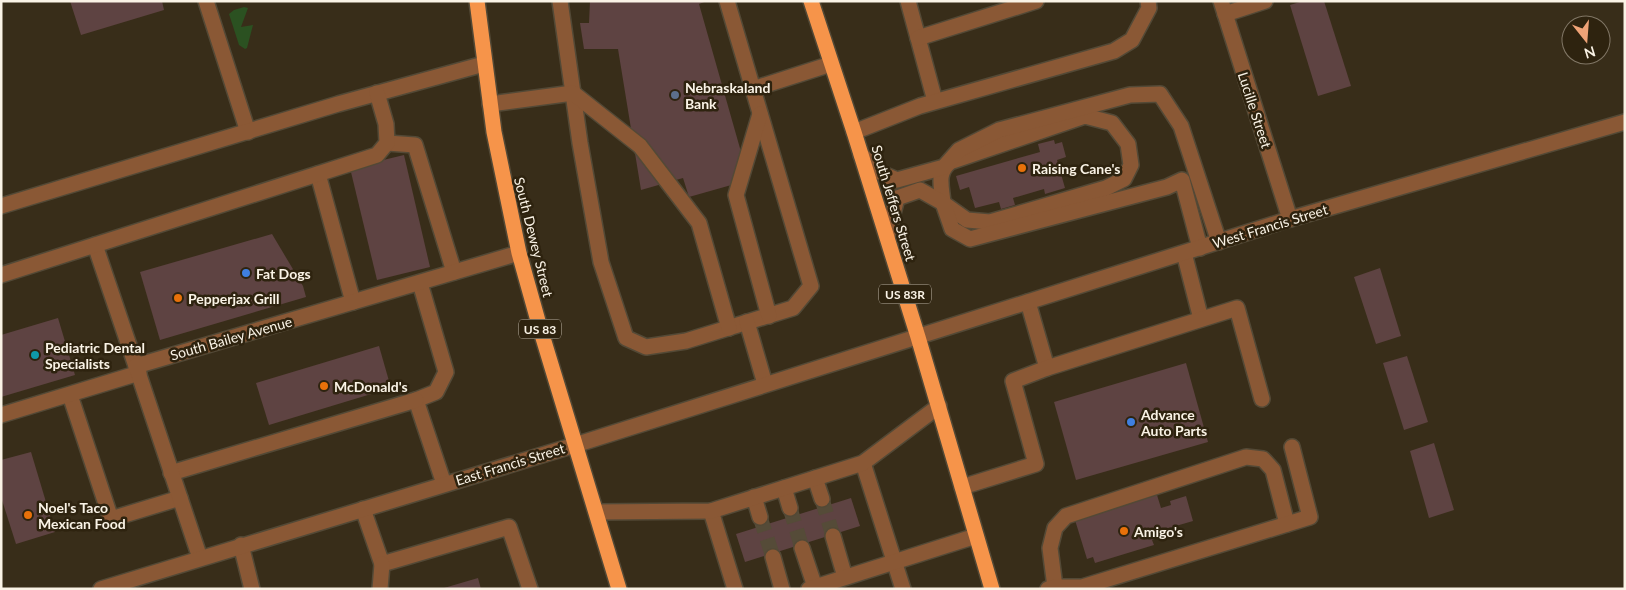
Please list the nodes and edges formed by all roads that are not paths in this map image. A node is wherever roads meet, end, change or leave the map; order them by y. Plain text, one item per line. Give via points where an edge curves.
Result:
1 (206, 1) edge
2 (477, 1) edge
3 (560, 1) edge
4 (727, 1) edge
5 (811, 1) edge
6 (908, 1) edge
7 (1036, 1) edge
8 (1148, 1) edge
9 (1265, 1) edge
10 (1223, 8) edge
11 (918, 38) junction
12 (484, 64) junction
13 (831, 64) junction
14 (753, 89) junction
15 (573, 93) junction
16 (377, 94) junction
17 (935, 102) junction
18 (490, 104) junction
19 (760, 114) junction
20 (1625, 122) edge
21 (248, 132) junction
22 (854, 132) junction
23 (387, 143) junction
24 (862, 156) junction
25 (1193, 163) junction
26 (944, 167) junction
27 (318, 174) junction
28 (1182, 180) junction
29 (944, 203) junction
30 (1, 206) edge
31 (1290, 219) junction
32 (887, 237) junction
33 (1219, 242) junction
34 (95, 245) junction
35 (1200, 248) junction
36 (519, 253) junction
37 (1184, 253) junction
38 (454, 272) junction
39 (1, 275) edge
40 (420, 283) junction
41 (353, 302) junction
42 (1028, 302) junction
43 (769, 316) junction
44 (1201, 319) junction
45 (747, 322) junction
46 (729, 328) junction
47 (918, 337) junction
48 (1047, 368) junction
49 (137, 370) junction
50 (765, 384) junction
51 (70, 395) junction
52 (416, 400) junction
53 (1262, 400) dead end
54 (938, 406) junction
55 (1, 416) edge
56 (575, 445) junction
57 (1292, 447) dead end
58 (863, 463) junction
59 (172, 473) junction
60 (815, 478) junction
61 (444, 484) junction
62 (962, 487) junction
63 (784, 488) junction
64 (754, 497) junction
65 (180, 498) junction
66 (822, 499) tunnel mouth
67 (790, 508) tunnel mouth
68 (363, 509) junction
69 (711, 511) junction
70 (596, 512) junction
71 (760, 517) tunnel mouth
72 (1287, 524) junction
73 (833, 536) tunnel mouth
74 (976, 536) junction
75 (241, 546) junction
76 (802, 548) tunnel mouth
77 (773, 557) tunnel mouth
78 (200, 558) junction
79 (895, 561) junction
80 (382, 564) junction
81 (845, 577) junction
82 (812, 588) edge
83 (1051, 588) edge
84 (101, 589) edge
85 (252, 589) edge
86 (380, 589) edge
87 (530, 589) edge
88 (619, 589) edge
89 (736, 589) edge
90 (782, 589) edge
91 (903, 589) edge
92 (992, 589) edge

1 - 21 street
2 - 12 highway, South Dewey Street / US 83
3 - 15 street
4 - 14 street
5 - 13 highway, South Jeffers Street / US 83R
6 - 11 street
7 - 11 street
8 - 17 street via 1149,8 1132,40 1114,51
9 - 10 street
10 - 31 street, Lucille Street
11 - 17 street
12 - 16 street
12 - 18 highway, South Dewey Street / US 83
13 - 14 street
13 - 22 highway, South Jeffers Street / US 83R
14 - 19 street
15 - 18 street
15 - 46 street via 640,146 699,223
15 - 46 street via 601,262 626,338 646,347 686,341
16 - 21 street
16 - 23 street via 386,124
17 - 22 street
18 - 36 highway, South Dewey Street / US 83
19 - 43 street via 736,195
19 - 43 street via 811,286 794,308
20 - 31 street, West Francis Street
21 - 30 street
22 - 24 highway, South Jeffers Street / US 83R
23 - 27 street via 377,155
23 - 38 street via 414,145
24 - 26 street via 883,174 897,180
24 - 32 highway, South Jeffers Street / US 83R
25 - 26 street via 1181,126 1160,94 1137,94 1000,130 958,150
25 - 28 street
25 - 33 street
26 - 29 street via 940,175
26 - 29 street via 950,162 1085,116 1112,122 1128,144 1131,165 1124,179 1106,188 990,222 967,220
27 - 34 street
27 - 41 street
28 - 29 street via 1167,187 970,239 952,229
28 - 35 street
29 - 32 street via 920,190 898,198
31 - 33 street, West Francis Street
32 - 47 highway, South Jeffers Street / US 83R
33 - 35 street, West Francis Street
34 - 39 street
34 - 49 street
35 - 37 street, West Francis Street
36 - 38 street, South Bailey Avenue
36 - 56 highway, South Dewey Street / US 83
37 - 42 street, West Francis Street
37 - 44 street
38 - 40 street, South Bailey Avenue
40 - 41 street, South Bailey Avenue
40 - 52 street via 446,372 436,392
41 - 49 street, South Bailey Avenue
42 - 47 street, West Francis Street
42 - 48 street
43 - 45 street
44 - 48 street
44 - 53 street via 1236,308
45 - 46 street
45 - 50 street
47 - 50 street, East Francis Street
47 - 54 highway, South Jeffers Street / US 83R
48 - 62 street via 1013,381 1036,464
49 - 51 street, South Bailey Avenue
49 - 59 street
50 - 56 street, East Francis Street
51 - 55 street, South Bailey Avenue
51 - 65 street via 111,519
52 - 59 street
52 - 61 street
54 - 58 street
54 - 62 highway, South Jeffers Street / US 83R
56 - 61 street, East Francis Street
56 - 70 highway, South Dewey Street / US 83
57 - 72 street via 1310,517
58 - 60 street
58 - 79 street
59 - 65 street
60 - 63 street
60 - 66 street
61 - 68 street, East Francis Street
62 - 74 highway, South Jeffers Street / US 83R
63 - 64 street
63 - 67 street
64 - 69 street
64 - 71 street
65 - 78 street
68 - 75 street, East Francis Street
68 - 80 street
69 - 70 street
69 - 89 street
70 - 88 highway, South Dewey Street / US 83
72 - 83 street via 1082,588
72 - 83 street via 1273,470 1263,459 1246,457 1066,516 1055,528 1050,548
73 - 81 street
74 - 79 street
74 - 92 highway, South Jeffers Street / US 83R
75 - 78 street, East Francis Street
75 - 85 street
76 - 82 street
77 - 90 street
78 - 84 street, East Francis Street
79 - 81 street
79 - 91 street
80 - 86 street
80 - 87 street via 509,526
81 - 82 street

